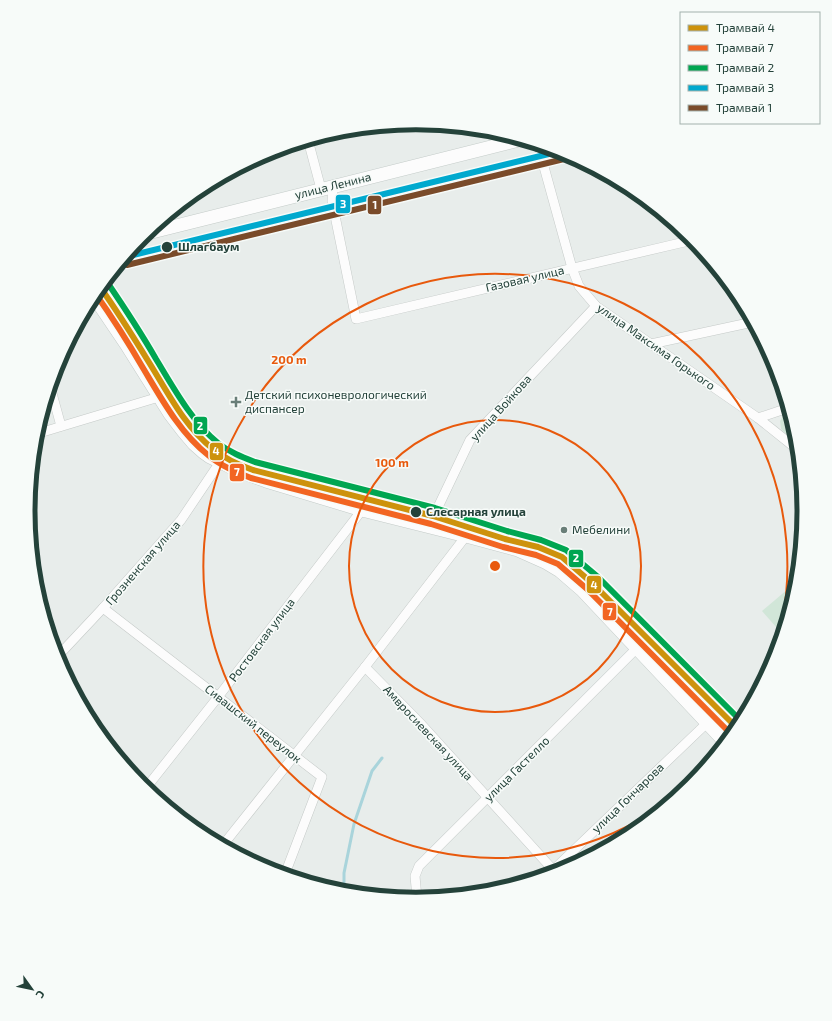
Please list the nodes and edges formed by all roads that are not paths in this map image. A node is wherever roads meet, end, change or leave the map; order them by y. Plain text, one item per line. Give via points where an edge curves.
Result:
1 (513, 142) edge
2 (310, 145) edge
3 (540, 151) edge
4 (327, 188) junction
5 (158, 230) edge
6 (686, 242) edge
7 (572, 268) junction
8 (97, 302) edge
9 (596, 306) junction
10 (748, 323) edge
11 (651, 344) junction
12 (53, 396) edge
13 (159, 398) junction
14 (783, 410) edge
15 (758, 418) junction
16 (61, 426) junction
17 (43, 432) edge
18 (791, 445) edge
19 (220, 462) junction
20 (362, 510) junction
21 (429, 526) junction
22 (466, 536) junction
23 (103, 608) junction
24 (637, 648) junction
25 (62, 651) edge
26 (365, 667) junction
27 (218, 697) junction
28 (707, 723) junction
29 (721, 737) edge
30 (294, 756) junction
31 (150, 783) edge
32 (488, 798) junction
33 (226, 841) edge
34 (563, 862) edge
35 (548, 867) edge
36 (287, 868) edge
37 (416, 892) edge

1 - 4 main road, улица Ленина
2 - 4 street
3 - 7 street, улица Максима Горького
4 - 5 main road, улица Ленина
4 - 7 street, Газовая улица via 332,201 356,319
6 - 7 street, Газовая улица
7 - 9 street, улица Максима Горького via 579,286
8 - 13 main road
9 - 11 street, улица Максима Горького
9 - 21 street, улица Войкова via 470,440
10 - 11 street
11 - 15 street, улица Максима Горького
12 - 16 street
13 - 16 street
13 - 19 main road via 194,444
14 - 15 street
15 - 18 street, улица Максима Горького
16 - 17 street
19 - 20 main road via 266,481
19 - 23 street, Грозненская улица via 181,520
20 - 21 main road
20 - 27 street, Ростовская улица
21 - 22 main road
22 - 24 main road via 518,550 560,571 582,590
22 - 26 street
23 - 25 street, Грозненская улица
23 - 27 street, Сивашский переулок
24 - 28 main road
24 - 32 street, улица Гастелло
26 - 30 street
26 - 32 street, Амвросиевская улица
27 - 30 street, Сивашский переулок
27 - 31 street, Ростовская улица
28 - 29 main road
28 - 34 street, улица Гончарова
30 - 33 street
30 - 36 street, Сивашский переулок via 322,777
32 - 35 street, Амвросиевская улица
32 - 37 street, улица Гастелло via 419,866 415,876

